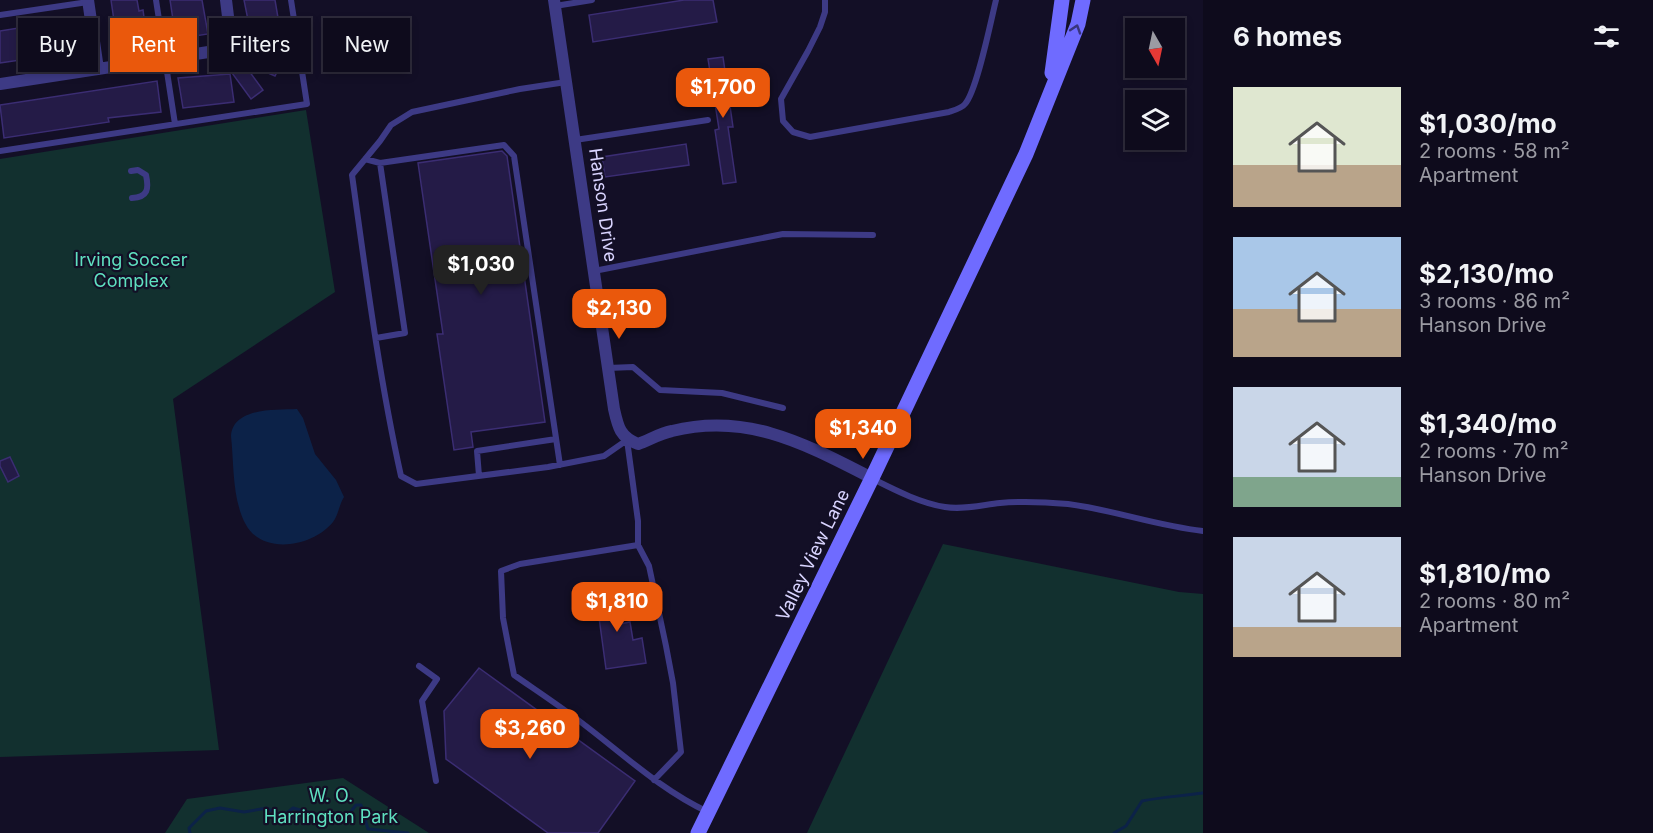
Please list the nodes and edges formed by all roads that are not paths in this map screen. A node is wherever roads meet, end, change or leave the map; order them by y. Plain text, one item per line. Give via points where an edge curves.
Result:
1 (156, 0) edge
2 (226, 0) edge
3 (291, 0) edge
4 (592, 0) edge
5 (825, 0) edge
6 (996, 0) edge
7 (1062, 0) edge
8 (1083, 0) edge
9 (88, 1) edge
10 (572, 2) edge
11 (554, 3) edge
12 (0, 15) edge
13 (90, 18) edge
14 (159, 18) edge
15 (197, 54) edge
16 (110, 67) edge
17 (98, 69) edge
18 (78, 72) edge
19 (167, 72) edge
20 (566, 82) junction
21 (0, 84) edge
22 (1049, 97) junction
23 (708, 120) dead end
24 (175, 124) junction
25 (575, 140) junction
26 (0, 151) edge
27 (365, 159) junction
28 (380, 163) junction
29 (131, 171) dead end
30 (132, 198) dead end
31 (873, 235) dead end
32 (594, 271) junction
33 (376, 338) junction
34 (608, 368) junction
35 (783, 408) dead end
36 (556, 439) junction
37 (627, 440) junction
38 (560, 465) junction
39 (479, 476) junction
40 (872, 478) junction
41 (1203, 531) edge
42 (638, 545) junction
43 (419, 666) dead end
44 (654, 780) junction
45 (436, 781) dead end
46 (708, 812) junction
47 (698, 833) edge

1 - 14 lane
2 - 15 street via 230,33 224,47
3 - 24 lane via 307,104
4 - 10 lane
5 - 6 lane via 820,27 781,99 783,121 793,132 810,137 964,106 981,61
7 - 22 main road, Valley View Lane
22 -> 8 main road, Valley View Lane via 1078,24
9 - 12 lane
9 - 13 street
10 - 11 lane
11 - 20 street, Hanson Drive
16 - 17 street
18 - 21 street
19 - 24 lane
20 - 25 street, Hanson Drive
20 - 27 lane via 412,112 391,125
22 - 40 main road, Valley View Lane via 1026,154
23 - 25 lane
24 - 26 lane
25 - 32 street, Hanson Drive
27 - 28 lane
27 - 33 lane via 352,175
28 - 33 lane via 405,333
28 - 36 lane via 504,145 514,156
29 - 30 lane via 146,175 148,183 145,195
31 - 32 lane via 783,234
32 - 34 street, Hanson Drive
33 - 39 lane via 400,476 416,484
34 - 35 lane via 633,367 660,390 722,393
34 - 37 street, Hanson Drive via 618,429
36 - 38 lane
36 - 39 lane via 477,451
37 - 38 lane via 604,456
37 - 40 street via 638,444 670,431 720,425 770,432 820,451
37 - 42 lane
38 - 39 lane
40 - 41 lane via 947,508 1047,502
40 - 46 main road, Valley View Lane
42 - 44 lane via 649,566 673,683 681,752
42 - 44 lane via 520,564 501,571 503,618 514,675
43 - 45 lane via 436,679 422,701
44 - 46 lane
46 - 47 main road, Valley View Lane

